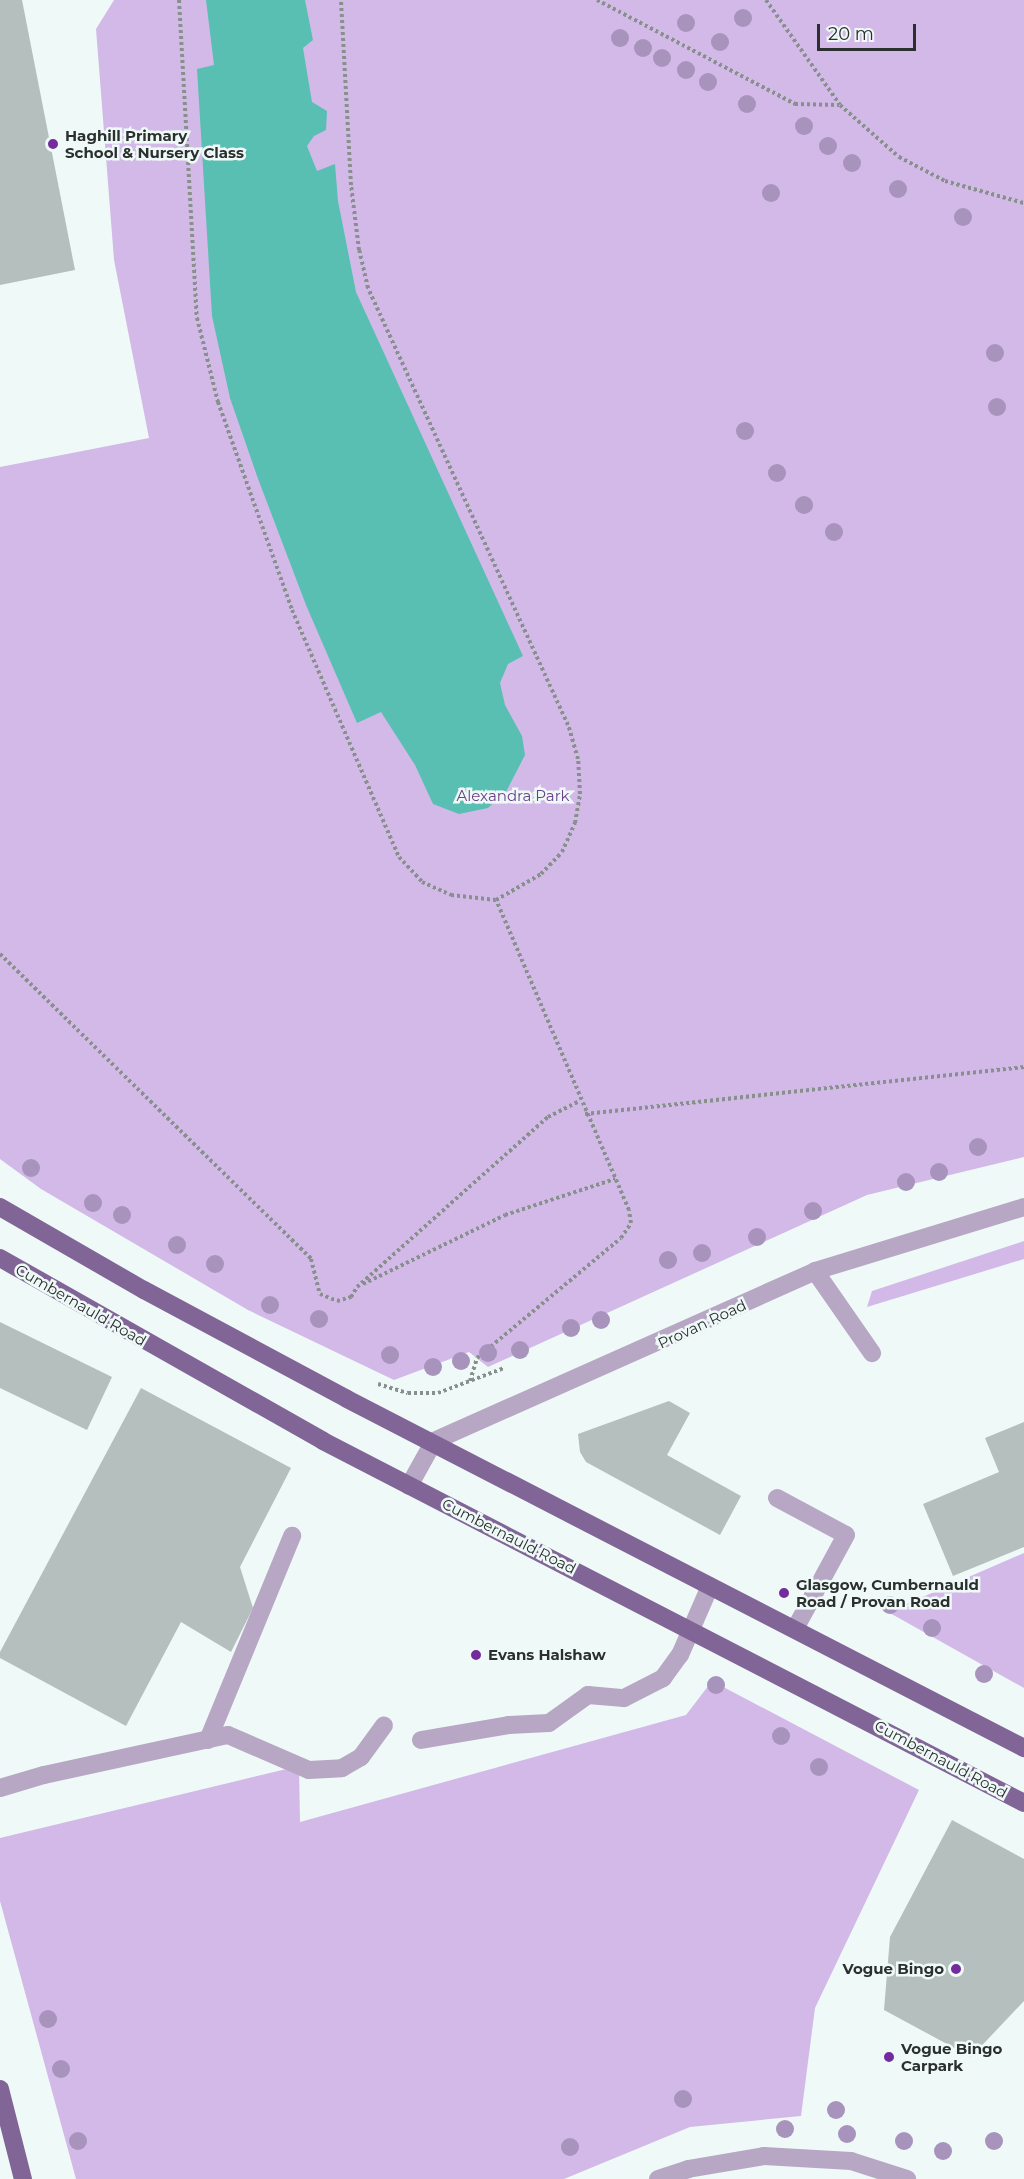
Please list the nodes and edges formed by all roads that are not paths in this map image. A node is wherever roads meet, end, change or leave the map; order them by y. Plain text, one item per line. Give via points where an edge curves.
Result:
1 (0, 1207) edge
2 (1024, 1207) edge
3 (0, 1258) edge
4 (815, 1271) junction
5 (872, 1353) dead end
6 (434, 1442) junction
7 (410, 1486) junction
8 (777, 1498) dead end
9 (292, 1536) dead end
10 (710, 1586) junction
11 (689, 1627) junction
12 (795, 1629) junction
13 (384, 1725) dead end
14 (208, 1740) junction
15 (421, 1740) dead end
16 (1024, 1748) edge
17 (0, 1788) edge
18 (1024, 1803) edge
19 (0, 2089) edge
20 (23, 2179) edge
21 (658, 2179) edge
22 (908, 2179) edge

1 - 6 main road via 144,1290
2 - 4 street, Provan Road
3 - 7 main road, Cumbernauld Road via 323,1442
4 - 5 street
4 - 6 street, Provan Road
6 - 7 street
6 - 10 main road
7 - 11 main road, Cumbernauld Road
8 - 12 street via 846,1535
9 - 14 street
10 - 11 street
10 - 12 main road
11 - 15 street via 680,1655 663,1678 624,1698 588,1695 549,1723 509,1725
11 - 18 main road, Cumbernauld Road
12 - 16 main road
13 - 14 street via 361,1757 342,1768 309,1770 228,1735
14 - 17 street via 44,1774
19 - 20 main road
21 - 22 street via 688,2169 764,2156 850,2161

